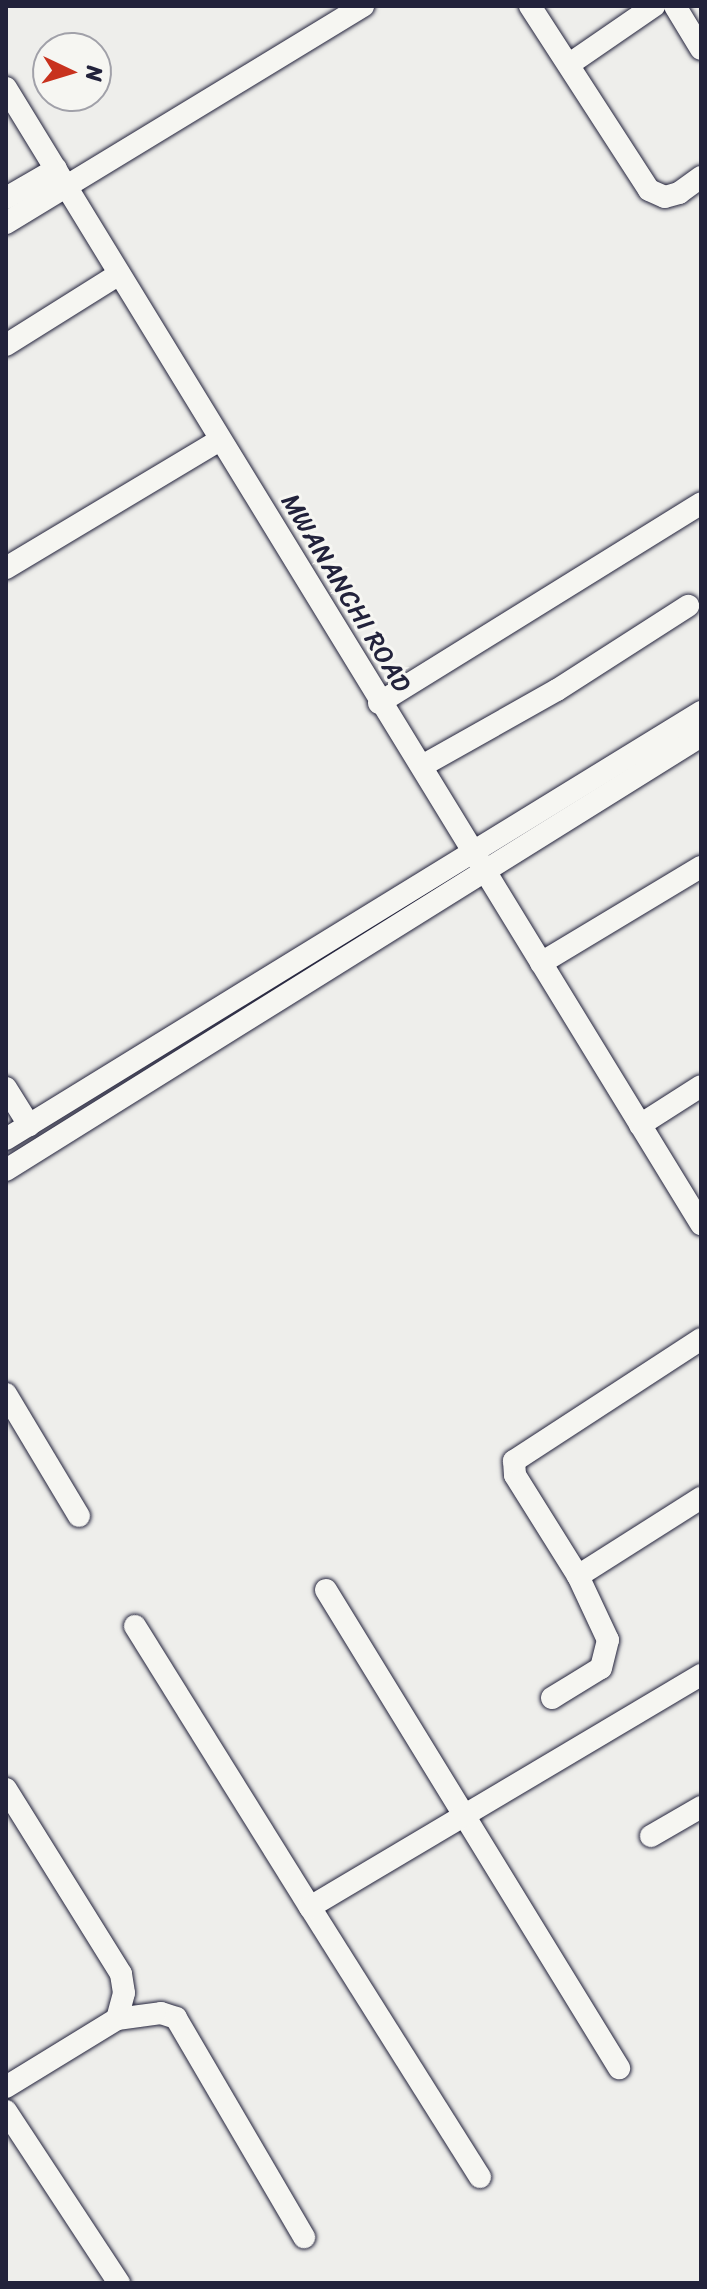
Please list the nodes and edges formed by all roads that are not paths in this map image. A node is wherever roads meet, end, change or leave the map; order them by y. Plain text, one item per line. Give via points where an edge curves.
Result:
1 (363, 6) edge
2 (530, 6) edge
3 (654, 6) edge
4 (675, 6) edge
5 (701, 49) edge
6 (571, 63) junction
7 (6, 88) edge
8 (61, 177) junction
9 (701, 177) edge
10 (6, 198) edge
11 (6, 223) edge
12 (119, 274) junction
13 (6, 345) edge
14 (220, 440) junction
15 (701, 503) edge
16 (6, 568) edge
17 (688, 606) dead end
18 (379, 703) junction
19 (701, 712) edge
20 (701, 736) edge
21 (422, 766) junction
22 (478, 860) junction
23 (701, 867) edge
24 (541, 963) junction
25 (701, 1086) edge
26 (6, 1088) edge
27 (29, 1125) junction
28 (640, 1125) junction
29 (6, 1139) edge
30 (6, 1170) edge
31 (701, 1224) edge
32 (701, 1339) edge
33 (6, 1394) edge
34 (701, 1498) edge
35 (79, 1516) dead end
36 (578, 1576) junction
37 (326, 1590) dead end
38 (135, 1626) dead end
39 (701, 1675) edge
40 (552, 1698) dead end
41 (6, 1789) edge
42 (701, 1807) edge
43 (467, 1816) junction
44 (651, 1836) dead end
45 (310, 1907) junction
46 (117, 2019) junction
47 (619, 2068) dead end
48 (6, 2087) edge
49 (6, 2111) edge
50 (480, 2177) dead end
51 (304, 2237) dead end
52 (119, 2283) edge

1 - 8 street
2 - 6 street
3 - 6 street
4 - 5 street
6 - 9 street via 649,190 665,197
7 - 8 street, MWANANCHI ROAD
8 - 10 street
8 - 11 street
8 - 12 street, MWANANCHI ROAD
12 - 13 street
12 - 14 street, MWANANCHI ROAD
14 - 16 street
14 - 18 street, MWANANCHI ROAD
15 - 18 street
17 - 21 street via 557,690
18 - 21 street, MWANANCHI ROAD
19 - 22 street
20 - 22 street
21 - 22 street, MWANANCHI ROAD
22 - 24 street, MWANANCHI ROAD
22 - 27 street
22 - 30 street
23 - 24 street
24 - 28 street, MWANANCHI ROAD
25 - 28 street
26 - 27 street
27 - 29 street
28 - 31 street, MWANANCHI ROAD
32 - 36 street via 514,1461 515,1475
33 - 35 street
34 - 36 street
36 - 40 street via 610,1650 601,1668
37 - 43 street
38 - 45 street
39 - 43 street
41 - 46 street via 121,1974 124,1993
42 - 44 street
43 - 45 street
43 - 47 street
45 - 50 street
46 - 48 street
46 - 51 street via 161,2013 176,2018
49 - 52 street

